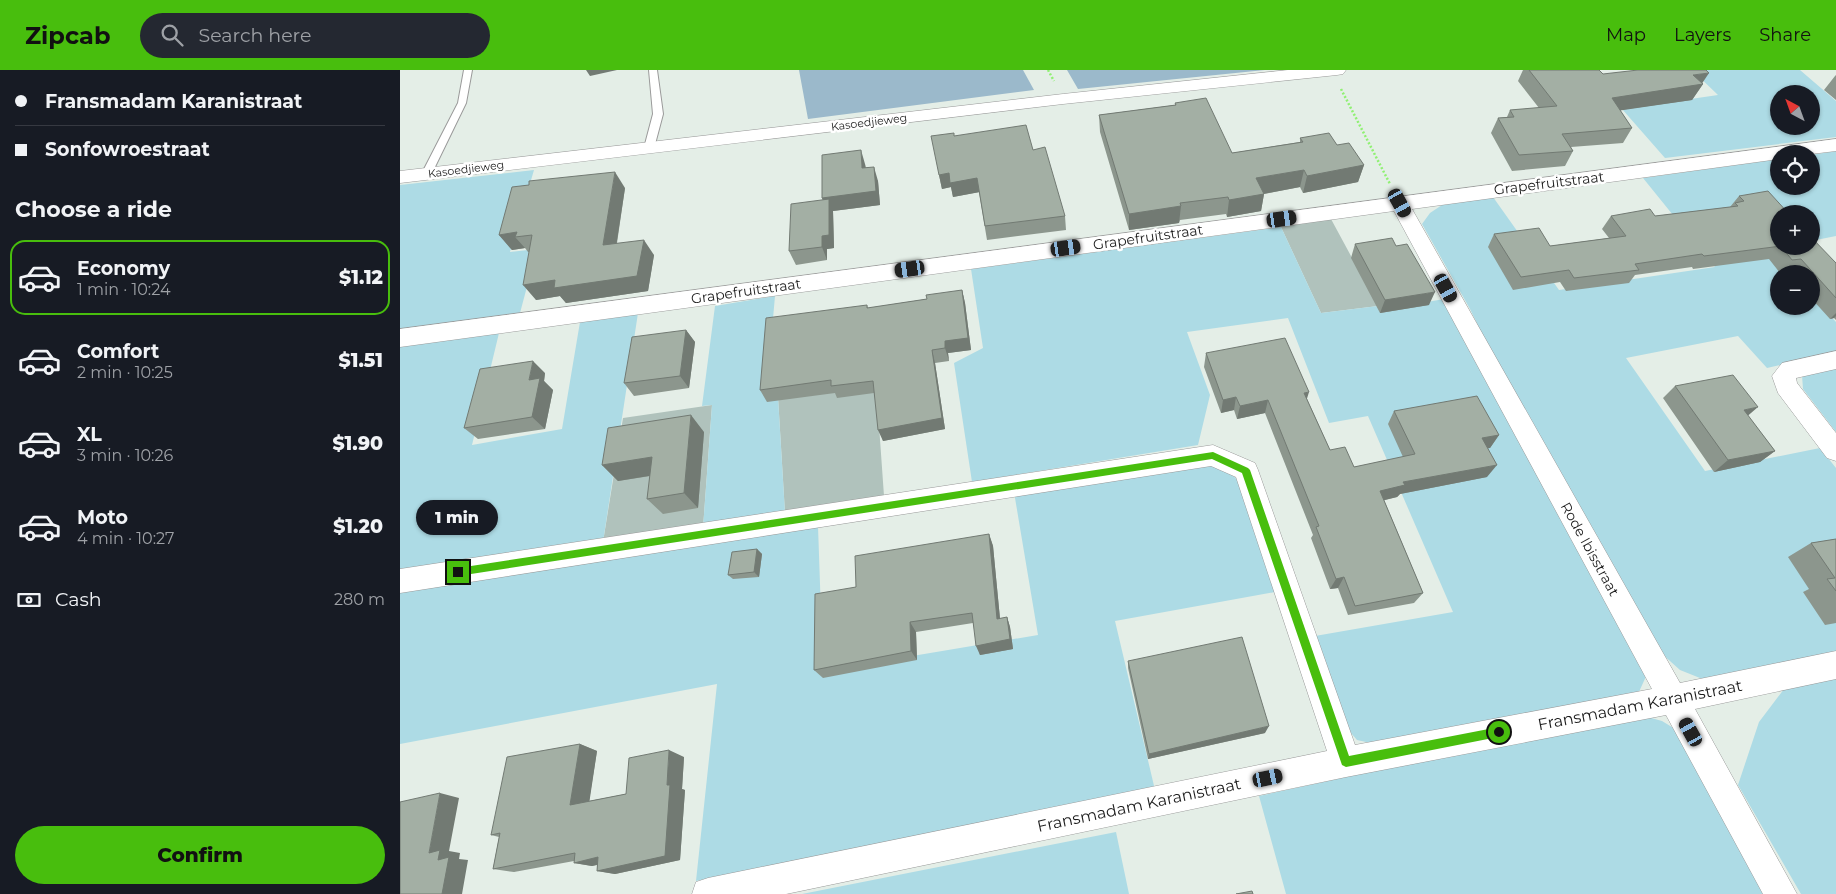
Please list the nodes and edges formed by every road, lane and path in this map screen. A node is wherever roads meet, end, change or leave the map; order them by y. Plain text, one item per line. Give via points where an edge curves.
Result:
1 (468, 70) edge
2 (653, 70) edge
3 (1334, 70) edge
4 (1836, 146) edge
5 (649, 148) junction
6 (427, 173) junction
7 (400, 177) edge
8 (1400, 203) junction
9 (400, 338) edge
10 (1836, 360) edge
11 (1836, 452) edge
12 (400, 581) edge
13 (1836, 665) edge
14 (1672, 699) junction
15 (1346, 762) junction
16 (708, 894) edge
17 (1782, 894) edge

1 - 6 lane via 462,103
2 - 5 lane via 658,114
3 - 5 street, Kasoedjieweg
3 - 8 path
4 - 8 street, Grapefruitstraat
5 - 6 street, Kasoedjieweg
6 - 7 street, Kasoedjieweg
8 - 9 street, Grapefruitstraat
8 - 14 street, Rode Ibisstraat
10 - 11 street via 1790,369 1784,376 1786,386
12 - 15 street via 1213,455 1246,470
13 - 14 street, Fransmadam Karanistraat
14 - 15 street, Fransmadam Karanistraat
14 - 17 street, Rode Ibisstraat
15 - 16 street, Fransmadam Karanistraat

